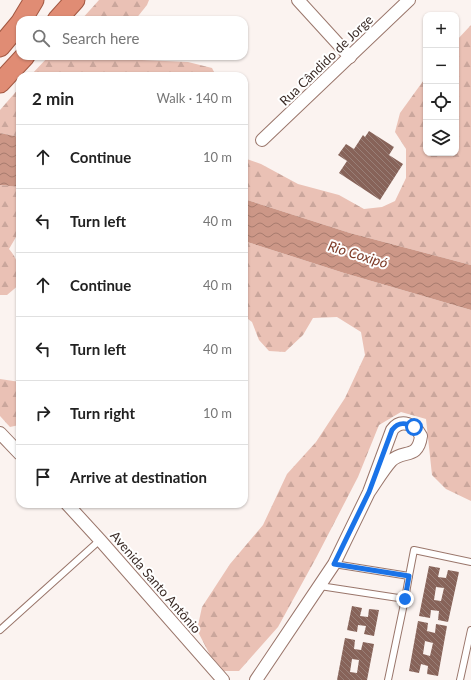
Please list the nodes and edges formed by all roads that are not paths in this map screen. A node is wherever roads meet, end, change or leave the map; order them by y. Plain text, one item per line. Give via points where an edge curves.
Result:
1 (34, 0) edge
2 (76, 0) edge
3 (298, 0) edge
4 (409, 0) edge
5 (24, 16) edge
6 (61, 16) edge
7 (16, 28) edge
8 (0, 47) edge
9 (350, 57) junction
10 (21, 60) edge
11 (5, 78) edge
12 (262, 140) dead end
13 (0, 433) edge
14 (16, 450) edge
15 (369, 492) junction
16 (71, 508) edge
17 (100, 540) junction
18 (471, 562) edge
19 (334, 564) junction
20 (409, 576) junction
21 (319, 586) junction
22 (405, 599) junction
23 (0, 630) edge
24 (471, 630) edge
25 (223, 680) edge
26 (256, 680) edge
27 (388, 680) edge
28 (460, 680) edge

1 - 5 highway
2 - 6 highway
3 - 9 street
4 - 9 street, Rua Cândido de Jorge
7 - 8 highway
9 - 12 street, Rua Cândido de Jorge
10 - 11 highway
13 - 14 street
15 - 15 street via 393,459 417,448 421,436 414,427 402,423 392,430
15 - 19 street
16 - 17 street, Avenida Santo Antônio
17 - 23 lane
17 - 25 street, Avenida Santo Antônio
18 - 20 lane via 414,550
19 - 20 lane
19 - 21 street
20 - 22 lane
21 - 22 lane
21 - 26 street
22 - 27 lane
24 - 28 lane

